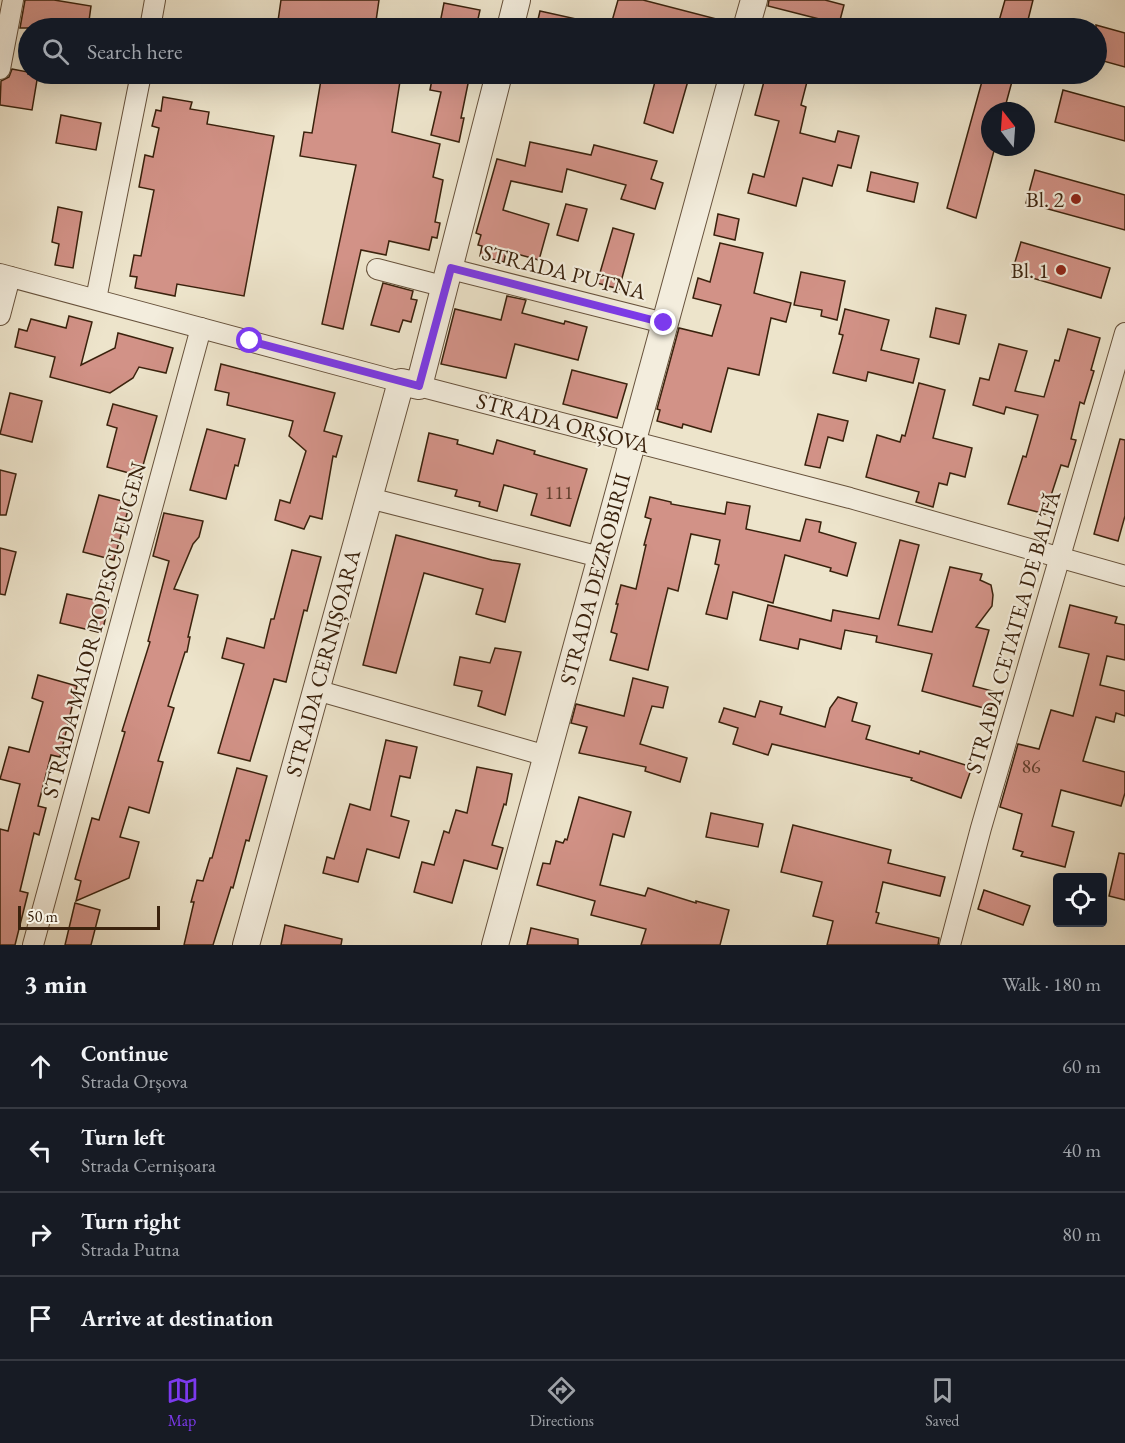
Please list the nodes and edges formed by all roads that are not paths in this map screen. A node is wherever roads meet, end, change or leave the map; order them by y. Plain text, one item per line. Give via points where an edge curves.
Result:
1 (13, 0) edge
2 (155, 0) edge
3 (517, 0) edge
4 (754, 0) edge
5 (152, 18) edge
6 (512, 18) edge
7 (749, 18) edge
8 (0, 69) edge
9 (139, 84) edge
10 (496, 84) edge
11 (730, 84) edge
12 (377, 269) dead end
13 (5, 276) edge
14 (448, 278) junction
15 (96, 299) junction
16 (0, 315) edge
17 (664, 323) junction
18 (201, 328) junction
19 (1125, 333) edge
20 (410, 384) junction
21 (632, 441) junction
22 (369, 498) junction
23 (600, 557) junction
24 (1060, 557) junction
25 (1125, 576) edge
26 (316, 690) junction
27 (547, 756) junction
28 (33, 945) edge
29 (246, 945) edge
30 (495, 945) edge
31 (950, 945) edge

1 - 8 street
2 - 5 street
3 - 6 street
4 - 7 street
9 - 15 street
10 - 14 street, STRADA CERNIȘOARA
11 - 17 street, STRADA DEZROBIRII
12 - 14 street, STRADA PUTNA
13 - 15 street, STRADA ORȘOVA
13 - 16 street
14 - 17 street, STRADA PUTNA
14 - 20 street, STRADA CERNIȘOARA
15 - 18 street, STRADA ORȘOVA
17 - 21 street, STRADA DEZROBIRII
18 - 20 street, STRADA ORȘOVA
18 - 28 street, STRADA MAIOR POPESCU EUGEN
19 - 24 street, STRADA CETATEA DE BALTĂ
20 - 21 street, STRADA ORȘOVA
20 - 22 street, STRADA CERNIȘOARA
21 - 23 street, STRADA DEZROBIRII
21 - 24 street, STRADA ORȘOVA
22 - 23 street
22 - 26 street, STRADA CERNIȘOARA
23 - 27 street, STRADA DEZROBIRII
24 - 25 street, STRADA ORȘOVA
24 - 31 street, STRADA CETATEA DE BALTĂ
26 - 27 street
26 - 29 street, STRADA CERNIȘOARA
27 - 30 street, STRADA DEZROBIRII

